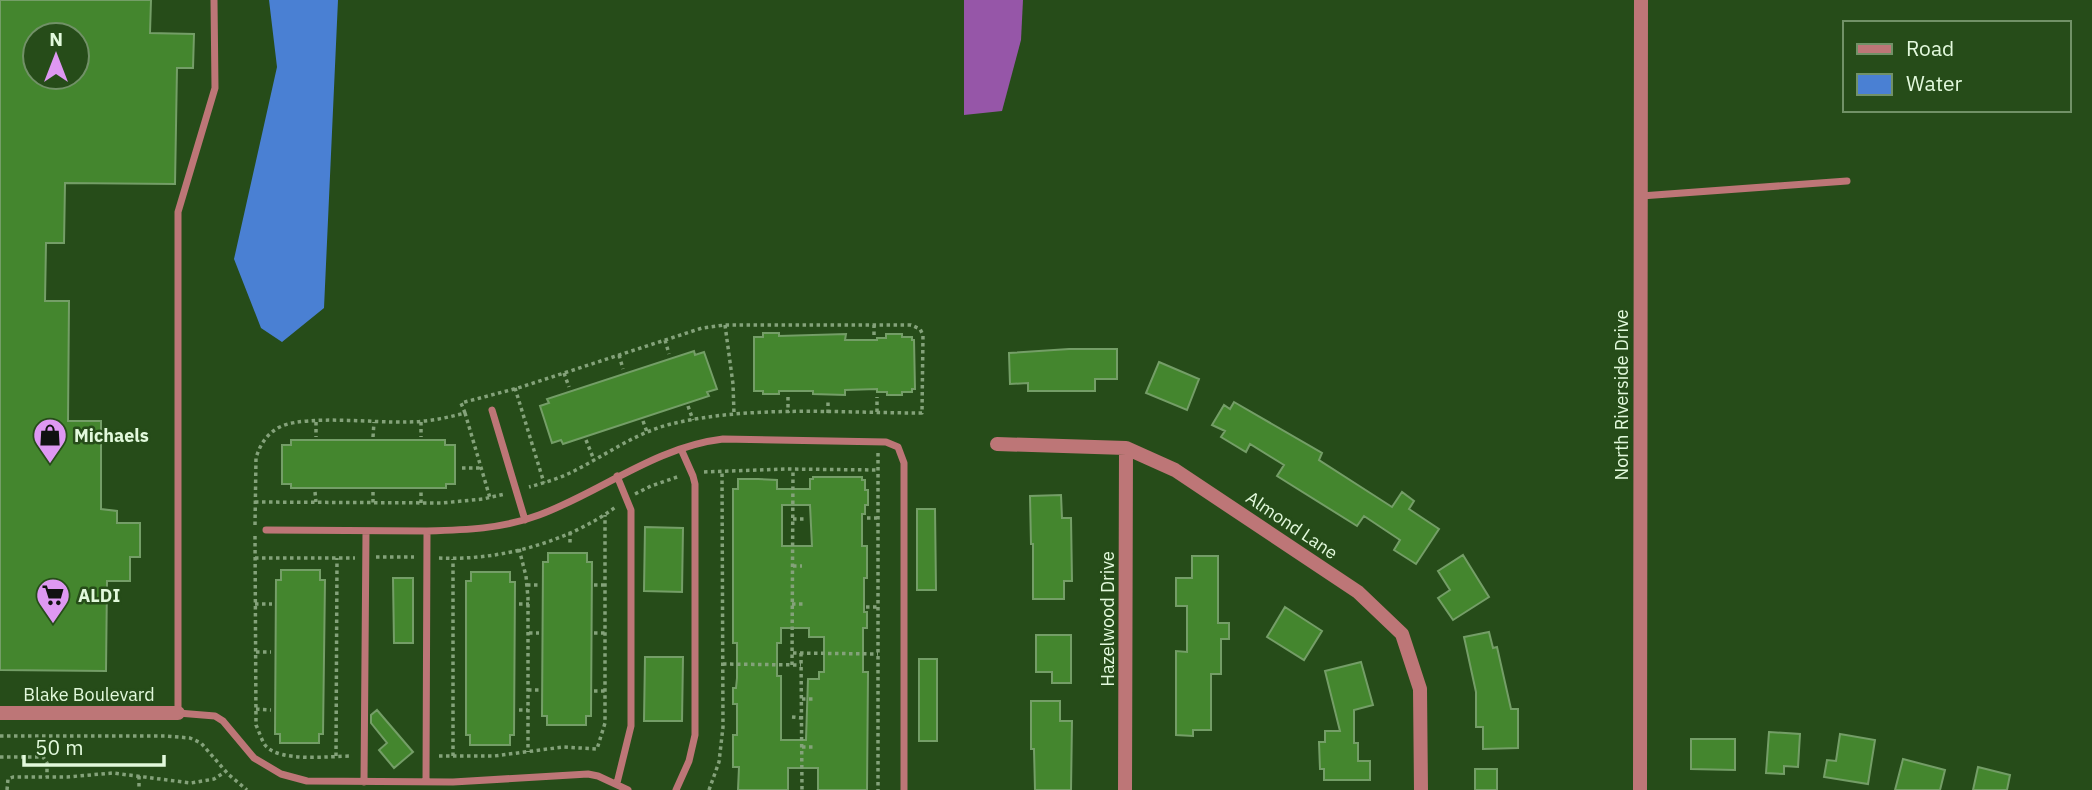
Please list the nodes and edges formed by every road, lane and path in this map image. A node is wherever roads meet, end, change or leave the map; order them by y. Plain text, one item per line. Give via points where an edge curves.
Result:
1 (214, 0) edge
2 (1641, 0) edge
3 (1847, 181) dead end
4 (1640, 196) junction
5 (725, 324) junction
6 (790, 325) junction
7 (825, 325) junction
8 (874, 325) junction
9 (825, 331) dead end
10 (789, 334) dead end
11 (874, 335) dead end
12 (664, 339) junction
13 (669, 354) dead end
14 (619, 355) junction
15 (623, 369) dead end
16 (564, 373) junction
17 (569, 387) dead end
18 (515, 388) junction
19 (788, 397) dead end
20 (877, 397) dead end
21 (828, 399) dead end
22 (688, 406) dead end
23 (492, 410) dead end
24 (788, 413) dead end
25 (828, 413) dead end
26 (877, 413) dead end
27 (922, 413) dead end
28 (466, 414) junction
29 (734, 414) dead end
30 (693, 420) dead end
31 (316, 421) junction
32 (643, 421) dead end
33 (373, 422) junction
34 (421, 422) junction
35 (647, 433) dead end
36 (316, 437) dead end
37 (373, 437) dead end
38 (421, 437) dead end
39 (586, 440) dead end
40 (878, 442) junction
41 (997, 444) dead end
42 (1126, 448) junction
43 (681, 449) junction
44 (594, 460) dead end
45 (461, 468) dead end
46 (481, 468) junction
47 (793, 470) junction
48 (877, 470) junction
49 (722, 471) junction
50 (692, 472) junction
51 (617, 476) junction
52 (544, 482) dead end
53 (516, 491) junction
54 (315, 492) dead end
55 (373, 492) dead end
56 (421, 492) dead end
57 (490, 498) junction
58 (628, 499) junction
59 (255, 502) junction
60 (316, 502) junction
61 (373, 503) junction
62 (421, 503) junction
63 (605, 514) junction
64 (722, 516) junction
65 (729, 516) dead end
66 (784, 516) dead end
67 (793, 518) junction
68 (867, 518) dead end
69 (877, 518) junction
70 (806, 519) dead end
71 (525, 520) junction
72 (266, 530) dead end
73 (366, 531) junction
74 (427, 531) junction
75 (570, 531) junction
76 (570, 546) dead end
77 (519, 549) junction
78 (486, 555) junction
79 (365, 557) junction
80 (427, 557) junction
81 (255, 558) junction
82 (337, 558) junction
83 (453, 558) junction
84 (486, 563) dead end
85 (870, 565) dead end
86 (878, 565) junction
87 (793, 566) junction
88 (802, 566) dead end
89 (784, 574) dead end
90 (793, 574) junction
91 (722, 575) junction
92 (730, 575) dead end
93 (527, 584) junction
94 (539, 584) dead end
95 (594, 585) dead end
96 (605, 585) junction
97 (255, 604) junction
98 (272, 604) dead end
99 (329, 604) dead end
100 (337, 604) junction
101 (453, 604) junction
102 (462, 604) dead end
103 (519, 604) dead end
104 (529, 604) junction
105 (792, 604) junction
106 (805, 604) dead end
107 (866, 607) dead end
108 (878, 607) junction
109 (784, 621) dead end
110 (792, 621) junction
111 (722, 623) junction
112 (729, 623) dead end
113 (529, 632) junction
114 (539, 632) dead end
115 (594, 632) dead end
116 (605, 632) junction
117 (255, 652) junction
118 (271, 652) dead end
119 (329, 652) dead end
120 (337, 652) junction
121 (792, 653) junction
122 (802, 653) junction
123 (878, 654) junction
124 (453, 662) junction
125 (463, 662) dead end
126 (519, 662) dead end
127 (528, 662) junction
128 (723, 664) junction
129 (792, 665) junction
130 (802, 665) junction
131 (528, 691) junction
132 (539, 691) dead end
133 (594, 691) dead end
134 (605, 691) junction
135 (870, 697) dead end
136 (878, 697) junction
137 (802, 699) junction
138 (813, 699) dead end
139 (255, 709) junction
140 (271, 710) dead end
141 (329, 710) dead end
142 (336, 710) junction
143 (453, 710) junction
144 (462, 710) dead end
145 (519, 710) dead end
146 (528, 710) junction
147 (0, 713) edge
148 (178, 713) junction
149 (723, 714) junction
150 (729, 714) dead end
151 (792, 718) dead end
152 (802, 718) junction
153 (0, 736) edge
154 (802, 747) junction
155 (813, 747) dead end
156 (870, 748) dead end
157 (878, 748) junction
158 (528, 752) junction
159 (720, 753) junction
160 (729, 753) dead end
161 (364, 755) junction
162 (795, 755) dead end
163 (802, 755) junction
164 (336, 756) junction
165 (426, 756) junction
166 (453, 756) junction
167 (0, 757) edge
168 (226, 771) junction
169 (139, 776) junction
170 (47, 777) junction
171 (364, 782) junction
172 (426, 782) junction
173 (617, 783) junction
174 (7, 790) edge
175 (139, 790) edge
176 (247, 790) edge
177 (628, 790) edge
178 (676, 790) edge
179 (709, 790) edge
180 (802, 790) edge
181 (878, 790) edge
182 (904, 790) edge
183 (1125, 790) edge
184 (1421, 790) edge
185 (1640, 790) edge

1 - 148 lane via 215,88 178,212
2 - 4 street, North Riverside Drive
3 - 4 lane
4 - 185 street, North Riverside Drive
5 - 6 path
5 - 12 path
5 - 29 path
6 - 7 path
6 - 10 path
7 - 8 path
7 - 9 path
8 - 11 path
8 - 27 path via 911,325 923,335
12 - 13 path
12 - 14 path
14 - 15 path
14 - 16 path
16 - 17 path
16 - 18 path
18 - 28 path via 461,403
18 - 52 path
19 - 24 path
20 - 26 path
21 - 25 path
22 - 30 path
23 - 53 lane
28 - 34 path
28 - 46 path
31 - 33 path
31 - 36 path
31 - 59 path via 286,425 264,440 256,458
32 - 35 path
33 - 34 path
33 - 37 path
34 - 38 path
39 - 44 path
40 - 43 lane via 723,439
40 - 48 path
40 - 182 lane via 894,443 904,463
41 - 42 street, Almond Lane
42 - 183 street, Hazelwood Drive
42 - 184 street, Almond Lane via 1175,470 1358,592 1402,634 1420,689
43 - 50 lane
43 - 51 lane
45 - 46 path
46 - 57 path
47 - 48 path
47 - 49 path
47 - 67 path
48 - 69 path
49 - 50 path
49 - 64 path
50 - 58 path
50 - 178 lane via 695,735
51 - 58 lane
51 - 71 lane
53 - 57 path
53 - 71 lane
54 - 60 path
55 - 61 path
56 - 62 path
57 - 62 path
58 - 63 path
58 - 173 lane via 631,726
59 - 60 path
59 - 81 path
60 - 61 path
61 - 62 path
63 - 75 path
63 - 96 path
64 - 65 path
64 - 91 path
66 - 67 path
67 - 70 path
67 - 87 path
68 - 69 path
69 - 86 path
71 - 74 lane via 474,530
72 - 73 lane
73 - 74 lane
73 - 79 lane
74 - 80 lane
75 - 76 path
75 - 77 path
77 - 78 path
77 - 93 path
78 - 83 path
78 - 84 path
79 - 80 path
79 - 82 path
79 - 161 lane
80 - 83 path
80 - 165 lane
81 - 82 path
81 - 97 path
82 - 100 path
83 - 101 path
85 - 86 path
86 - 108 path
87 - 88 path
87 - 90 path
89 - 90 path
90 - 105 path
91 - 92 path
91 - 111 path
93 - 94 path
93 - 104 path
95 - 96 path
96 - 116 path
97 - 98 path
97 - 117 path
99 - 100 path
100 - 120 path
101 - 102 path
101 - 124 path
103 - 104 path
104 - 113 path
105 - 106 path
105 - 110 path
107 - 108 path
108 - 123 path
109 - 110 path
110 - 121 path
111 - 112 path
111 - 128 path
113 - 114 path
113 - 127 path
115 - 116 path
116 - 134 path
117 - 118 path
117 - 139 path
119 - 120 path
120 - 142 path
121 - 122 path
121 - 129 path
122 - 123 path
122 - 130 path
123 - 136 path
124 - 125 path
124 - 143 path
126 - 127 path
127 - 131 path
128 - 129 path
128 - 149 path
129 - 130 path
130 - 137 path
131 - 132 path
131 - 146 path
133 - 134 path
134 - 158 path via 605,723 597,749
135 - 136 path
136 - 157 path
137 - 138 path
137 - 152 path
139 - 140 path
139 - 164 path via 255,722 266,745 282,754
141 - 142 path
142 - 164 path
143 - 144 path
143 - 166 path
145 - 146 path
146 - 158 path
147 - 148 street, Blake Boulevard
148 - 171 lane via 215,716 254,758 290,777
149 - 150 path
149 - 159 path
151 - 152 path
152 - 154 path
153 - 168 path via 190,738
154 - 155 path
154 - 163 path
156 - 157 path
157 - 181 path
158 - 166 path
159 - 160 path
159 - 179 path
161 - 164 path
161 - 171 lane
162 - 163 path
163 - 180 path
165 - 166 path
165 - 172 lane
167 - 170 path via 43,757
168 - 169 path via 214,779 191,783
168 - 176 path
169 - 170 path
169 - 175 path
170 - 174 path via 11,777
171 - 172 lane
172 - 173 lane via 588,774
173 - 177 lane

